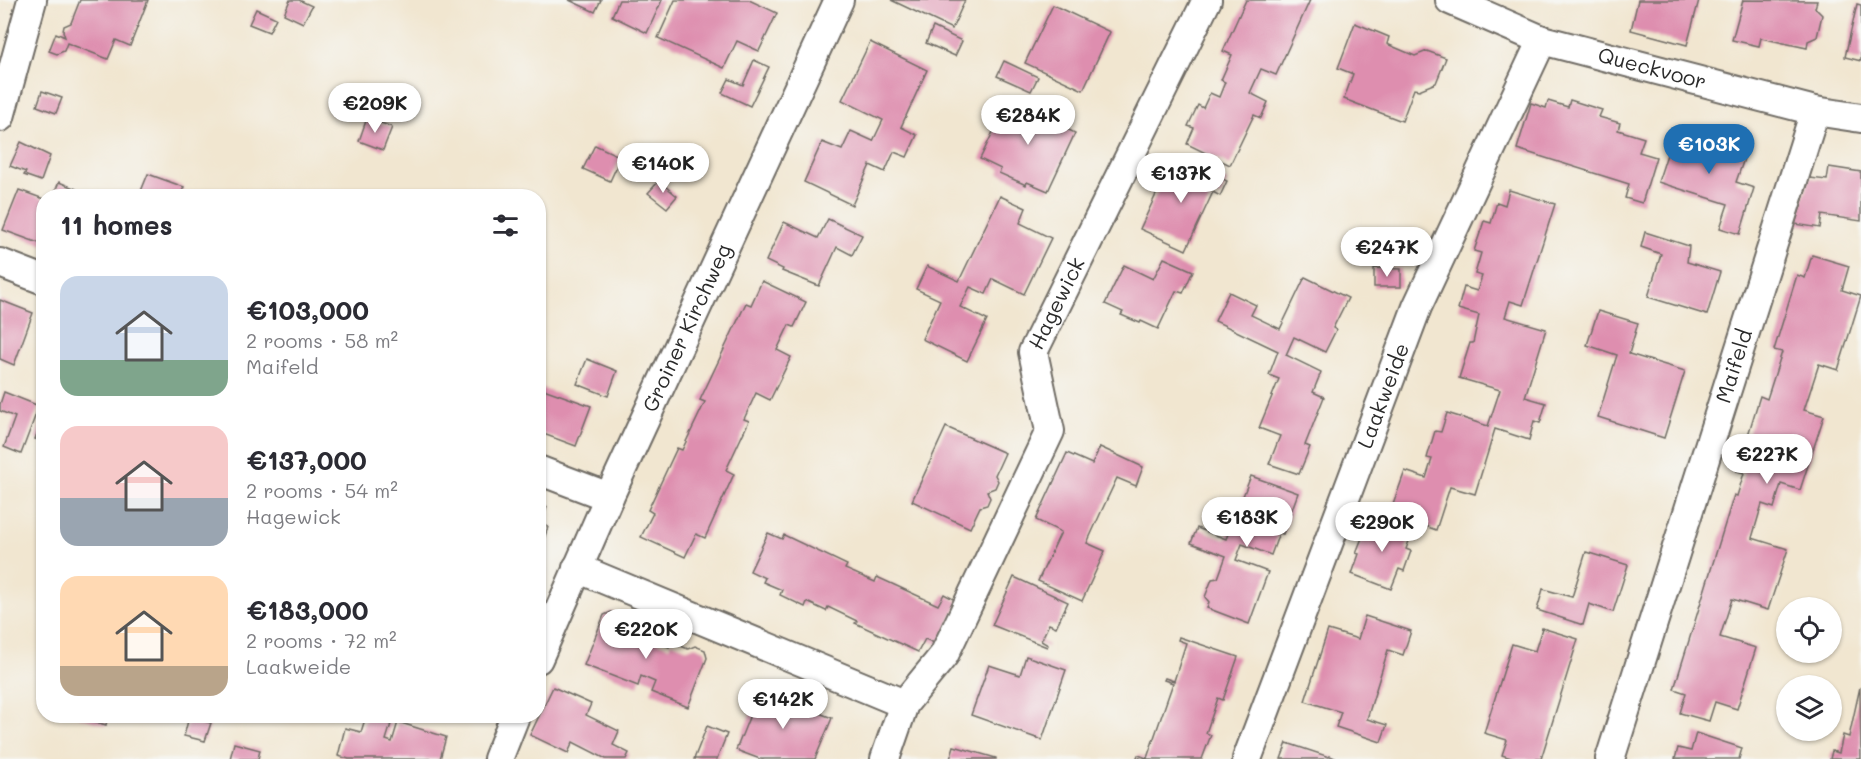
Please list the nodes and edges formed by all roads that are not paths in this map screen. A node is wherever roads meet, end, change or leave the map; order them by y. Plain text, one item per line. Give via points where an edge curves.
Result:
1 (32, 0) edge
2 (837, 0) edge
3 (1207, 0) edge
4 (1449, 0) edge
5 (1542, 40) junction
6 (1815, 111) junction
7 (0, 117) edge
8 (1861, 118) edge
9 (0, 263) edge
10 (36, 277) edge
11 (546, 473) edge
12 (609, 497) junction
13 (577, 568) junction
14 (546, 640) edge
15 (903, 704) junction
16 (511, 723) edge
17 (498, 759) edge
18 (885, 759) edge
19 (1247, 759) edge
20 (1610, 759) edge

1 - 7 street
2 - 12 street, Groiner Kirchweg
3 - 15 street, Hagewick via 1033,352 1050,431 944,655
4 - 5 street, Queckvoor
5 - 6 street, Queckvoor
5 - 19 street, Laakweide via 1417,307
6 - 8 street, Queckvoor
6 - 20 street, Maifeld
9 - 10 street
11 - 12 street
12 - 13 street, Groiner Kirchweg
13 - 14 street, Groiner Kirchweg
13 - 15 street
15 - 18 street
16 - 17 street

